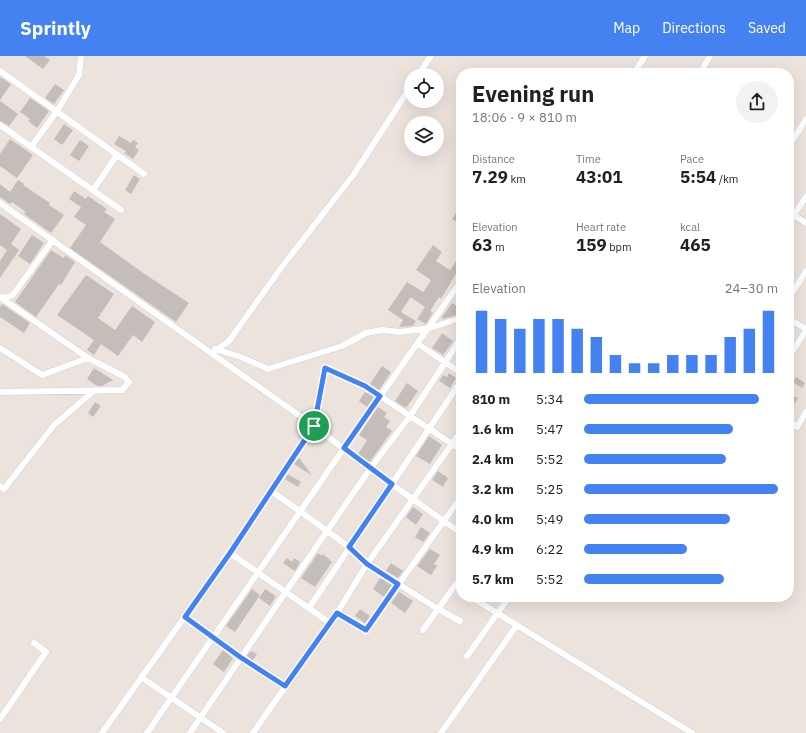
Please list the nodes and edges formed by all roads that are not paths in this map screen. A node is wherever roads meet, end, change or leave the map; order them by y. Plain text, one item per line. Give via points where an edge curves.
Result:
1 (81, 56) edge
2 (431, 56) edge
3 (645, 56) edge
4 (710, 56) edge
5 (423, 68) edge
6 (637, 68) edge
7 (703, 68) edge
8 (0, 71) edge
9 (404, 97) edge
10 (57, 111) junction
11 (806, 119) edge
12 (0, 125) edge
13 (799, 130) junction
14 (806, 134) edge
15 (794, 138) edge
16 (31, 147) junction
17 (117, 155) junction
18 (144, 174) dead end
19 (93, 190) junction
20 (806, 197) edge
21 (1, 205) edge
22 (122, 210) dead end
23 (794, 211) edge
24 (794, 216) edge
25 (806, 223) edge
26 (52, 240) junction
27 (806, 271) edge
28 (456, 289) edge
29 (794, 290) edge
30 (0, 297) edge
31 (456, 320) edge
32 (794, 322) edge
33 (430, 328) junction
34 (806, 329) edge
35 (418, 344) junction
36 (202, 346) junction
37 (456, 346) edge
38 (0, 348) edge
39 (794, 349) edge
40 (216, 350) junction
41 (88, 358) junction
42 (446, 362) junction
43 (456, 369) edge
44 (456, 388) edge
45 (95, 390) junction
46 (0, 392) edge
47 (380, 396) junction
48 (806, 412) edge
49 (410, 416) junction
50 (794, 425) edge
51 (314, 426) junction
52 (429, 428) junction
53 (456, 438) edge
54 (452, 444) junction
55 (456, 447) edge
56 (344, 448) junction
57 (370, 469) junction
58 (392, 484) junction
59 (0, 486) edge
60 (271, 491) junction
61 (413, 499) junction
62 (456, 504) edge
63 (301, 512) junction
64 (443, 521) junction
65 (456, 530) edge
66 (327, 531) junction
67 (349, 547) junction
68 (230, 553) junction
69 (367, 564) junction
70 (258, 573) junction
71 (456, 583) edge
72 (398, 584) junction
73 (454, 586) joint
74 (286, 592) junction
75 (480, 602) edge
76 (505, 602) edge
77 (309, 608) junction
78 (438, 609) junction
79 (337, 613) junction
80 (497, 613) junction
81 (185, 617) junction
82 (460, 621) dead end
83 (330, 623) junction
84 (517, 625) junction
85 (423, 630) dead end
86 (214, 638) junction
87 (34, 643) dead end
88 (467, 656) dead end
89 (240, 657) junction
90 (141, 677) junction
91 (285, 686) junction
92 (171, 698) junction
93 (200, 718) junction
94 (0, 719) edge
95 (102, 733) edge
96 (147, 733) edge
97 (190, 733) edge
98 (223, 733) edge
99 (253, 733) edge
100 (441, 733) edge
101 (692, 733) edge

1 - 10 street via 78,75
2 - 5 street
3 - 6 street
4 - 7 street
8 - 10 street
9 - 40 street via 354,174 281,268 229,341
10 - 16 street
10 - 17 street
11 - 13 street
12 - 16 street
13 - 14 street
13 - 15 street
16 - 19 street
17 - 18 street
17 - 19 street
19 - 22 street
20 - 23 street
21 - 26 street
24 - 25 street
26 - 30 street via 12,296
26 - 36 street
27 - 29 street
28 - 33 street
30 - 41 street
31 - 33 street
32 - 34 street
33 - 35 street
33 - 40 street via 366,333 342,346 268,369 241,357
34 - 39 street
35 - 42 street
35 - 47 street
36 - 40 street
36 - 51 street
37 - 42 street
38 - 41 street via 42,375
41 - 45 street via 129,382 122,390
42 - 43 street
42 - 49 street
44 - 52 street
45 - 46 street
45 - 59 street via 54,425 4,489
47 - 49 street
47 - 51 street via 365,386 325,368
47 - 56 street
48 - 50 street via 797,427
49 - 52 street
49 - 57 street
51 - 56 street
51 - 60 street
52 - 54 street
52 - 58 street
53 - 54 street
54 - 55 street
54 - 61 street
56 - 57 street
56 - 63 street
57 - 58 street
57 - 66 street
58 - 61 street
58 - 67 street
60 - 63 street
60 - 68 street
61 - 64 street
61 - 69 street
62 - 64 street
63 - 66 street
63 - 70 street
64 - 65 street
64 - 72 street
66 - 67 street
66 - 74 street
67 - 69 street
67 - 77 street
68 - 70 street
68 - 81 street
69 - 72 street
69 - 79 street
70 - 74 street
70 - 86 street
71 - 73 street
72 - 78 street
72 - 79 street via 366,630
73 - 78 street
74 - 77 street
74 - 89 street
75 - 80 street
76 - 80 street
77 - 83 street
78 - 82 street
78 - 85 street
79 - 83 street
80 - 84 street
80 - 88 street
81 - 86 street
81 - 90 street
83 - 91 street
84 - 100 street
84 - 101 street
86 - 89 street
86 - 92 street
87 - 94 street via 46,652
89 - 91 street
89 - 93 street
90 - 92 street
90 - 95 street
91 - 99 street
92 - 93 street
92 - 96 street
93 - 97 street
93 - 98 street

